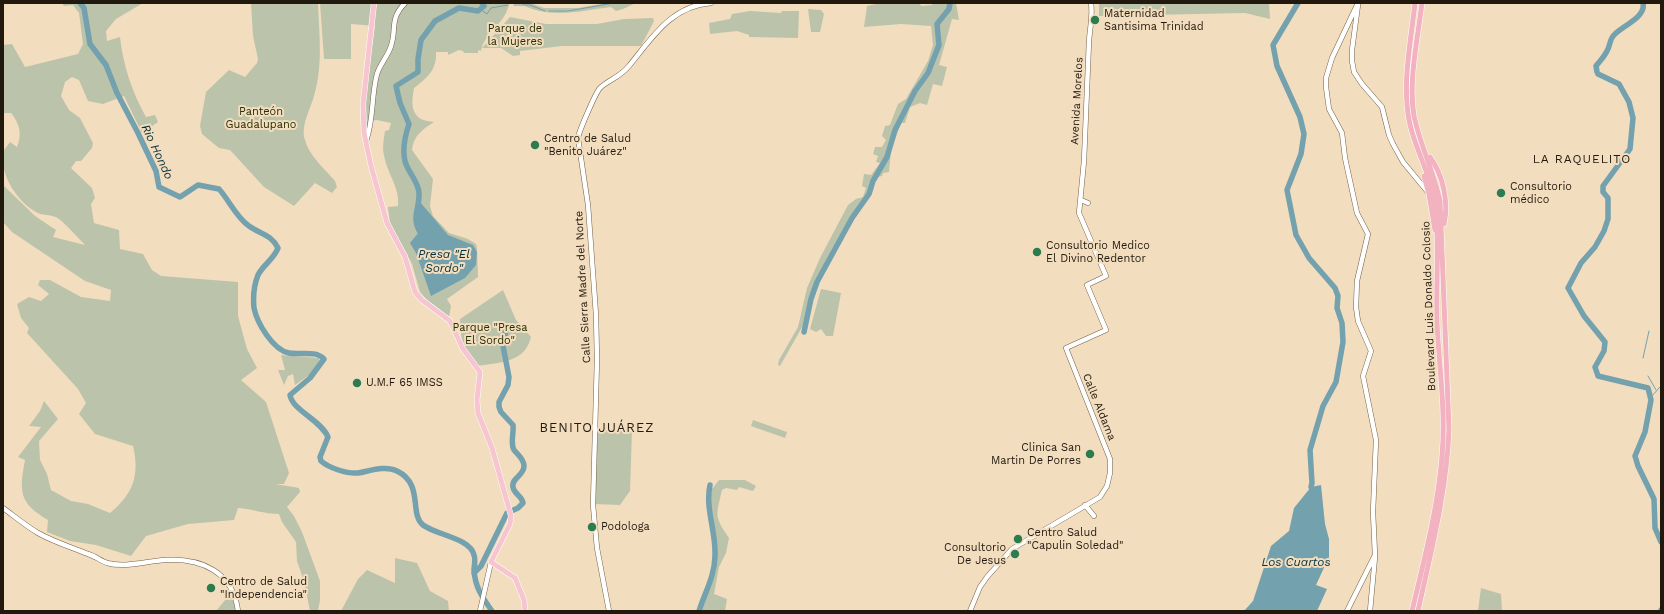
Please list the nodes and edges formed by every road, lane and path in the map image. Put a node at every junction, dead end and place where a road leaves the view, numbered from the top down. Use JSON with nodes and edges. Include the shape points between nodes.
{"nodes":[{"id":1,"x":374,"y":3,"type":"edge"},
{"id":2,"x":405,"y":3,"type":"edge"},
{"id":3,"x":711,"y":3,"type":"edge"},
{"id":4,"x":1091,"y":3,"type":"edge"},
{"id":5,"x":1358,"y":3,"type":"edge"},
{"id":6,"x":1415,"y":3,"type":"edge"},
{"id":7,"x":1422,"y":3,"type":"edge"},
{"id":8,"x":365,"y":143,"type":"junction"},
{"id":9,"x":1424,"y":169,"type":"junction"},
{"id":10,"x":1424,"y":175,"type":"junction"},
{"id":11,"x":1421,"y":182,"type":"junction"},
{"id":12,"x":1430,"y":196,"type":"junction"},
{"id":13,"x":1082,"y":200,"type":"junction"},
{"id":14,"x":1088,"y":204,"type":"dead end"},
{"id":15,"x":1436,"y":232,"type":"junction"},
{"id":16,"x":1436,"y":288,"type":"junction"},
{"id":17,"x":1443,"y":288,"type":"junction"},
{"id":18,"x":1438,"y":342,"type":"junction"},
{"id":19,"x":1445,"y":342,"type":"junction"},
{"id":20,"x":1066,"y":348,"type":"joint"},
{"id":21,"x":1085,"y":505,"type":"junction"},
{"id":22,"x":3,"y":508,"type":"edge"},
{"id":23,"x":1094,"y":516,"type":"dead end"},
{"id":24,"x":1375,"y":555,"type":"junction"},
{"id":25,"x":491,"y":562,"type":"junction"},
{"id":26,"x":481,"y":609,"type":"edge"},
{"id":27,"x":238,"y":611,"type":"edge"},
{"id":28,"x":525,"y":611,"type":"edge"},
{"id":29,"x":609,"y":611,"type":"edge"},
{"id":30,"x":970,"y":611,"type":"edge"},
{"id":31,"x":1347,"y":611,"type":"edge"},
{"id":32,"x":1370,"y":611,"type":"edge"},
{"id":33,"x":1412,"y":611,"type":"edge"},
{"id":34,"x":1418,"y":611,"type":"edge"}],
"edges":[{"from":1,"to":8,"type":"main road","via":[[363,104]]},
{"from":2,"to":8,"type":"main road","via":[[395,18],[392,45],[377,74],[370,126]]},
{"from":3,"to":29,"type":"main road","name":"Calle Sierra Madre del Norte","via":[[686,8],[663,24],[622,74],[601,86],[596,92],[579,130],[589,212],[596,315],[593,505],[597,548]]},
{"from":4,"to":13,"type":"main road","name":"Avenida Morelos","via":[[1093,17],[1088,41]]},
{"from":5,"to":11,"type":"main road","via":[[1352,50],[1354,72],[1382,107],[1388,135],[1403,162]]},
{"from":5,"to":24,"type":"main road","via":[[1332,58],[1326,87],[1329,109],[1342,133],[1357,213],[1368,234],[1358,281],[1356,307],[1358,320],[1371,351],[1363,376],[1376,440],[1373,512]]},
{"from":6,"to":9,"type":"highway","name":"Boulevard Luis Donaldo Colosio","via":[[1406,95],[1414,140]]},
{"from":7,"to":17,"type":"highway","name":"Boulevard Luis Donaldo Colosio","via":[[1412,92],[1414,116],[1426,153],[1433,162],[1442,185],[1446,207],[1442,231]]},
{"from":8,"to":25,"type":"main road","via":[[387,223],[405,257],[416,292],[422,300],[450,321],[463,349],[480,372],[478,413],[492,448],[511,516],[510,524]]},
{"from":9,"to":10,"type":"highway"},
{"from":9,"to":15,"type":"highway","name":"Boulevard Luis Donaldo Colosio","via":[[1433,193]]},
{"from":10,"to":11,"type":"main road"},
{"from":10,"to":12,"type":"highway"},
{"from":11,"to":12,"type":"main road"},
{"from":12,"to":15,"type":"highway"},
{"from":13,"to":14,"type":"main road"},
{"from":13,"to":20,"type":"main road","name":"Avenida Morelos","via":[[1079,213],[1106,276],[1087,285],[1106,330]]},
{"from":15,"to":16,"type":"highway","name":"Boulevard Luis Donaldo Colosio"},
{"from":16,"to":17,"type":"highway","via":[[1439,307],[1442,306]]},
{"from":16,"to":18,"type":"highway","name":"Boulevard Luis Donaldo Colosio"},
{"from":17,"to":19,"type":"highway","name":"Boulevard Luis Donaldo Colosio"},
{"from":18,"to":19,"type":"highway","via":[[1439,319],[1442,318]]},
{"from":18,"to":33,"type":"highway","name":"Boulevard Luis Donaldo Colosio","via":[[1443,420],[1442,456],[1434,509]]},
{"from":19,"to":34,"type":"highway","name":"Boulevard Luis Donaldo Colosio","via":[[1448,452]]},
{"from":20,"to":21,"type":"main road","name":"Calle Aldama","via":[[1110,459],[1107,486],[1100,497]]},
{"from":21,"to":23,"type":"main road"},
{"from":21,"to":30,"type":"main road","via":[[1012,549],[984,582]]},
{"from":22,"to":27,"type":"main road","via":[[61,545],[107,563],[118,565],[179,561],[204,566],[222,575],[233,590]]},
{"from":24,"to":31,"type":"main road"},
{"from":24,"to":32,"type":"main road"},
{"from":25,"to":26,"type":"main road"},
{"from":25,"to":28,"type":"main road","via":[[515,578],[524,600]]}]}
